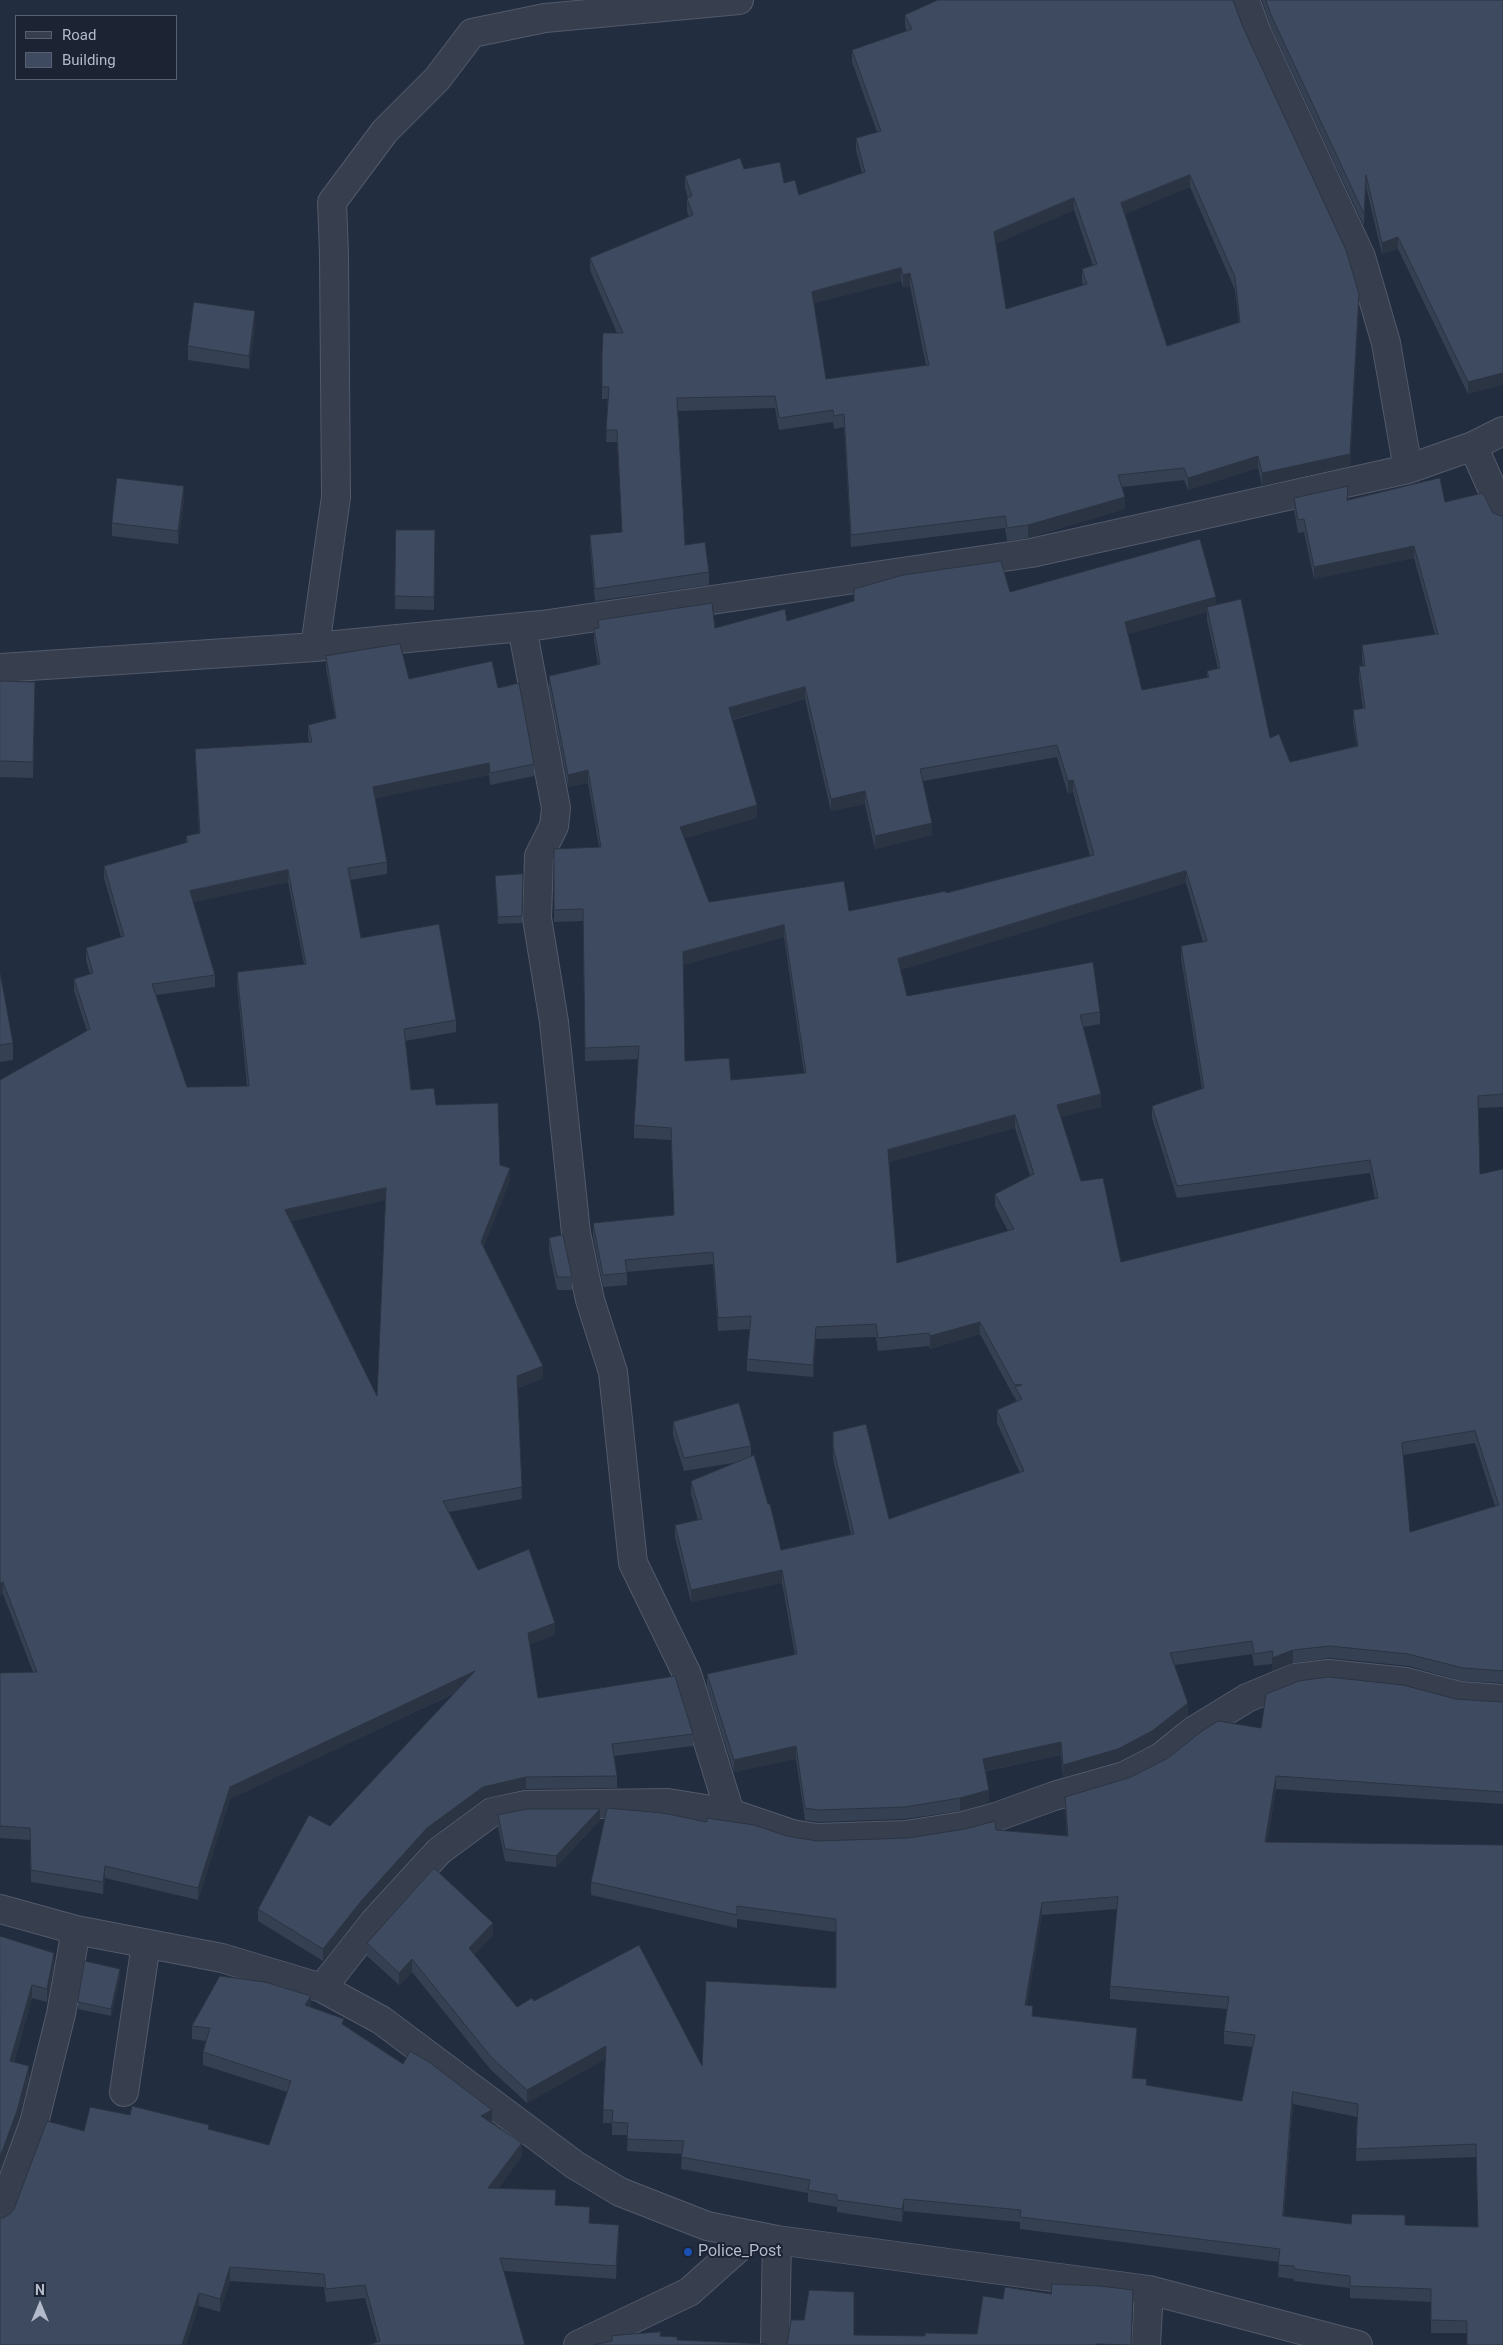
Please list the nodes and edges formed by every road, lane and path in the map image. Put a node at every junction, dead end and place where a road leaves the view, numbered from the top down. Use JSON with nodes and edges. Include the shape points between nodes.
{"nodes":[{"id":1,"x":739,"y":0,"type":"edge"},
{"id":2,"x":1246,"y":0,"type":"edge"},
{"id":3,"x":1503,"y":431,"type":"edge"},
{"id":4,"x":1473,"y":446,"type":"junction"},
{"id":5,"x":1408,"y":470,"type":"junction"},
{"id":6,"x":1503,"y":513,"type":"edge"},
{"id":7,"x":522,"y":627,"type":"junction"},
{"id":8,"x":315,"y":647,"type":"junction"},
{"id":9,"x":0,"y":668,"type":"edge"},
{"id":10,"x":1503,"y":1699,"type":"edge"},
{"id":11,"x":730,"y":1813,"type":"junction"},
{"id":12,"x":0,"y":1909,"type":"edge"},
{"id":13,"x":76,"y":1930,"type":"junction"},
{"id":14,"x":146,"y":1944,"type":"junction"},
{"id":15,"x":322,"y":1988,"type":"junction"},
{"id":16,"x":124,"y":2092,"type":"dead end"},
{"id":17,"x":0,"y":2216,"type":"edge"},
{"id":18,"x":765,"y":2237,"type":"junction"},
{"id":19,"x":1149,"y":2290,"type":"junction"},
{"id":20,"x":578,"y":2345,"type":"edge"},
{"id":21,"x":774,"y":2345,"type":"edge"},
{"id":22,"x":1146,"y":2345,"type":"edge"},
{"id":23,"x":1358,"y":2345,"type":"edge"}],
"edges":[{"from":1,"to":8,"type":"street","via":[[545,18],[472,33],[436,79],[385,131],[332,202],[336,497]]},
{"from":2,"to":5,"type":"street","via":[[1257,33],[1361,257],[1386,343]]},
{"from":3,"to":4,"type":"street"},
{"from":4,"to":5,"type":"street"},
{"from":4,"to":6,"type":"street"},
{"from":5,"to":7,"type":"street","via":[[1031,553]]},
{"from":7,"to":8,"type":"street"},
{"from":7,"to":11,"type":"street","via":[[556,808],[554,826],[539,856],[537,918],[554,1022],[576,1233],[590,1300],[613,1372],[633,1563],[687,1674]]},
{"from":8,"to":9,"type":"street"},
{"from":10,"to":11,"type":"street","via":[[1460,1696],[1406,1682],[1329,1674],[1295,1678],[1247,1698],[1193,1731],[1161,1757],[1124,1776],[963,1826],[906,1835],[817,1838],[792,1834]]},
{"from":11,"to":15,"type":"street","via":[[668,1803],[526,1805],[492,1812],[439,1851],[374,1922]]},
{"from":12,"to":13,"type":"street"},
{"from":13,"to":14,"type":"street"},
{"from":13,"to":17,"type":"street","via":[[61,2014],[34,2123]]},
{"from":14,"to":15,"type":"street","via":[[222,1958]]},
{"from":14,"to":16,"type":"street"},
{"from":15,"to":18,"type":"street","via":[[381,2020],[575,2165],[620,2192],[707,2226]]},
{"from":18,"to":19,"type":"street"},
{"from":18,"to":20,"type":"street","via":[[689,2292]]},
{"from":18,"to":21,"type":"street"},
{"from":19,"to":22,"type":"street"},
{"from":19,"to":23,"type":"street"}]}
